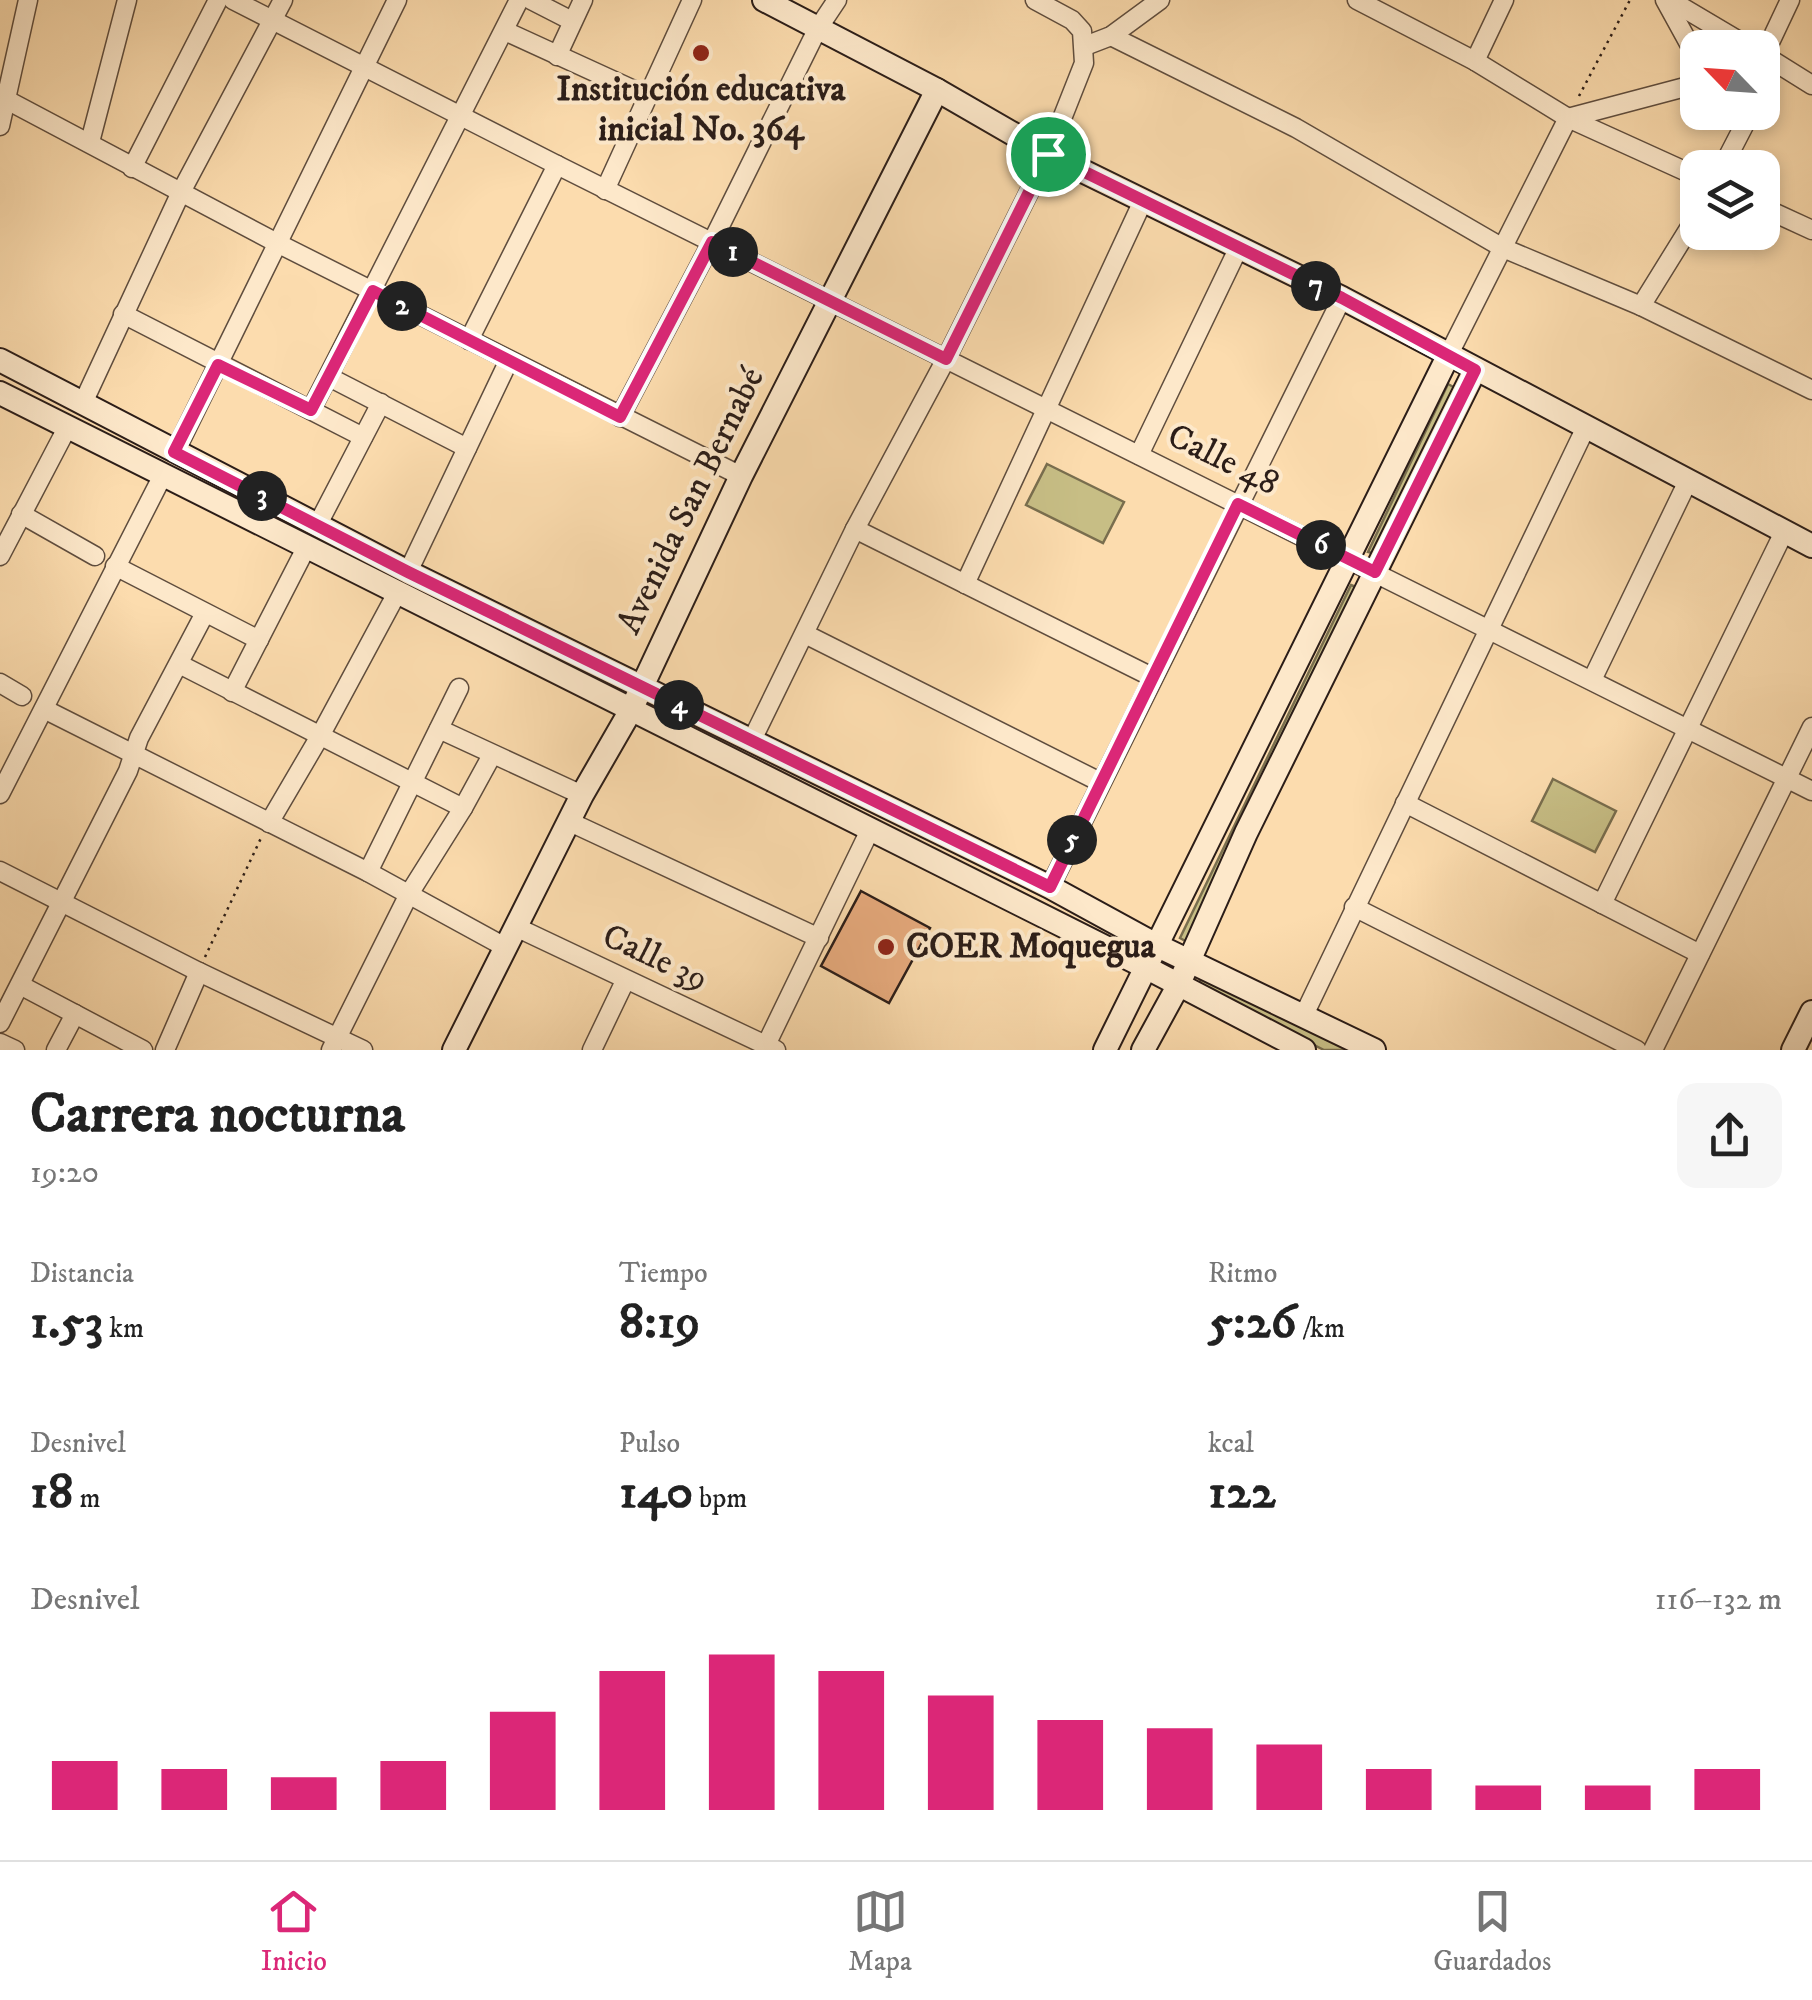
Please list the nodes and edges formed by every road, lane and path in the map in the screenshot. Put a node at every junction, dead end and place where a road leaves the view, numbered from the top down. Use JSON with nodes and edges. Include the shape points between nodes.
{"nodes":[{"id":1,"x":28,"y":0,"type":"edge"},
{"id":2,"x":128,"y":0,"type":"edge"},
{"id":3,"x":218,"y":0,"type":"edge"},
{"id":4,"x":232,"y":0,"type":"edge"},
{"id":5,"x":283,"y":0,"type":"edge"},
{"id":6,"x":397,"y":0,"type":"edge"},
{"id":7,"x":519,"y":0,"type":"edge"},
{"id":8,"x":532,"y":0,"type":"edge"},
{"id":9,"x":583,"y":0,"type":"edge"},
{"id":10,"x":692,"y":0,"type":"edge"},
{"id":11,"x":764,"y":0,"type":"edge"},
{"id":12,"x":837,"y":0,"type":"edge"},
{"id":13,"x":1036,"y":0,"type":"edge"},
{"id":14,"x":1160,"y":0,"type":"edge"},
{"id":15,"x":1357,"y":0,"type":"edge"},
{"id":16,"x":1504,"y":0,"type":"edge"},
{"id":17,"x":1630,"y":0,"type":"edge"},
{"id":18,"x":1668,"y":0,"type":"edge"},
{"id":19,"x":1790,"y":0,"type":"edge"},
{"id":20,"x":273,"y":21,"type":"junction"},
{"id":21,"x":572,"y":21,"type":"junction"},
{"id":22,"x":817,"y":30,"type":"junction"},
{"id":23,"x":1683,"y":30,"type":"edge"},
{"id":24,"x":1720,"y":30,"type":"edge"},
{"id":25,"x":1775,"y":30,"type":"edge"},
{"id":26,"x":504,"y":31,"type":"junction"},
{"id":27,"x":1111,"y":36,"type":"junction"},
{"id":28,"x":1085,"y":46,"type":"junction"},
{"id":29,"x":557,"y":56,"type":"junction"},
{"id":30,"x":1476,"y":61,"type":"junction"},
{"id":31,"x":1780,"y":65,"type":"edge"},
{"id":32,"x":364,"y":68,"type":"junction"},
{"id":33,"x":1812,"y":85,"type":"edge"},
{"id":34,"x":1680,"y":88,"type":"edge"},
{"id":35,"x":936,"y":90,"type":"junction"},
{"id":36,"x":647,"y":96,"type":"junction"},
{"id":37,"x":5,"y":100,"type":"junction"},
{"id":38,"x":462,"y":116,"type":"junction"},
{"id":39,"x":1568,"y":118,"type":"junction"},
{"id":40,"x":0,"y":126,"type":"edge"},
{"id":41,"x":90,"y":142,"type":"junction"},
{"id":42,"x":1048,"y":154,"type":"junction"},
{"id":43,"x":557,"y":165,"type":"junction"},
{"id":44,"x":132,"y":168,"type":"junction"},
{"id":45,"x":1680,"y":169,"type":"edge"},
{"id":46,"x":606,"y":190,"type":"junction"},
{"id":47,"x":181,"y":192,"type":"junction"},
{"id":48,"x":1142,"y":203,"type":"junction"},
{"id":49,"x":1780,"y":215,"type":"edge"},
{"id":50,"x":1812,"y":230,"type":"edge"},
{"id":51,"x":712,"y":242,"type":"junction"},
{"id":52,"x":277,"y":243,"type":"junction"},
{"id":53,"x":1680,"y":243,"type":"edge"},
{"id":54,"x":1503,"y":248,"type":"junction"},
{"id":55,"x":1238,"y":249,"type":"junction"},
{"id":56,"x":373,"y":291,"type":"junction"},
{"id":57,"x":1342,"y":298,"type":"junction"},
{"id":58,"x":829,"y":300,"type":"junction"},
{"id":59,"x":1640,"y":306,"type":"junction"},
{"id":60,"x":123,"y":314,"type":"junction"},
{"id":61,"x":470,"y":340,"type":"junction"},
{"id":62,"x":1448,"y":356,"type":"junction"},
{"id":63,"x":946,"y":359,"type":"junction"},
{"id":64,"x":0,"y":360,"type":"edge"},
{"id":65,"x":509,"y":360,"type":"junction"},
{"id":66,"x":218,"y":365,"type":"junction"},
{"id":67,"x":1475,"y":370,"type":"junction"},
{"id":68,"x":329,"y":377,"type":"junction"},
{"id":69,"x":1812,"y":390,"type":"edge"},
{"id":70,"x":0,"y":393,"type":"edge"},
{"id":71,"x":82,"y":403,"type":"junction"},
{"id":72,"x":380,"y":403,"type":"junction"},
{"id":73,"x":1044,"y":408,"type":"junction"},
{"id":74,"x":311,"y":410,"type":"junction"},
{"id":75,"x":620,"y":417,"type":"junction"},
{"id":76,"x":67,"y":428,"type":"junction"},
{"id":77,"x":1586,"y":428,"type":"junction"},
{"id":78,"x":363,"y":437,"type":"junction"},
{"id":79,"x":467,"y":448,"type":"junction"},
{"id":80,"x":174,"y":452,"type":"junction"},
{"id":81,"x":1140,"y":455,"type":"junction"},
{"id":82,"x":162,"y":476,"type":"junction"},
{"id":83,"x":741,"y":476,"type":"junction"},
{"id":84,"x":1687,"y":483,"type":"junction"},
{"id":85,"x":1238,"y":504,"type":"junction"},
{"id":86,"x":21,"y":514,"type":"junction"},
{"id":87,"x":318,"y":524,"type":"junction"},
{"id":88,"x":855,"y":529,"type":"junction"},
{"id":89,"x":1784,"y":532,"type":"junction"},
{"id":90,"x":1812,"y":546,"type":"edge"},
{"id":91,"x":306,"y":548,"type":"junction"},
{"id":92,"x":0,"y":556,"type":"edge"},
{"id":93,"x":95,"y":556,"type":"dead end"},
{"id":94,"x":1348,"y":559,"type":"junction"},
{"id":95,"x":115,"y":566,"type":"junction"},
{"id":96,"x":408,"y":572,"type":"junction"},
{"id":97,"x":1375,"y":572,"type":"junction"},
{"id":98,"x":965,"y":584,"type":"junction"},
{"id":99,"x":396,"y":593,"type":"junction"},
{"id":100,"x":205,"y":613,"type":"junction"},
{"id":101,"x":1490,"y":629,"type":"junction"},
{"id":102,"x":805,"y":634,"type":"junction"},
{"id":103,"x":259,"y":640,"type":"junction"},
{"id":104,"x":179,"y":664,"type":"junction"},
{"id":105,"x":1152,"y":678,"type":"junction"},
{"id":106,"x":1592,"y":680,"type":"junction"},
{"id":107,"x":0,"y":683,"type":"edge"},
{"id":108,"x":640,"y":687,"type":"junction"},
{"id":109,"x":459,"y":688,"type":"dead end"},
{"id":110,"x":232,"y":692,"type":"junction"},
{"id":111,"x":22,"y":696,"type":"dead end"},
{"id":112,"x":1281,"y":696,"type":"junction"},
{"id":113,"x":1308,"y":709,"type":"junction"},
{"id":114,"x":44,"y":710,"type":"junction"},
{"id":115,"x":630,"y":710,"type":"junction"},
{"id":116,"x":1686,"y":727,"type":"junction"},
{"id":117,"x":1812,"y":728,"type":"edge"},
{"id":118,"x":438,"y":729,"type":"junction"},
{"id":119,"x":320,"y":736,"type":"junction"},
{"id":120,"x":752,"y":740,"type":"junction"},
{"id":121,"x":134,"y":754,"type":"junction"},
{"id":122,"x":492,"y":755,"type":"junction"},
{"id":123,"x":1786,"y":780,"type":"junction"},
{"id":124,"x":1100,"y":782,"type":"junction"},
{"id":125,"x":414,"y":783,"type":"junction"},
{"id":126,"x":1812,"y":791,"type":"edge"},
{"id":127,"x":0,"y":794,"type":"edge"},
{"id":128,"x":582,"y":795,"type":"junction"},
{"id":129,"x":1406,"y":803,"type":"junction"},
{"id":130,"x":463,"y":808,"type":"junction"},
{"id":131,"x":1220,"y":820,"type":"junction"},
{"id":132,"x":570,"y":822,"type":"junction"},
{"id":133,"x":268,"y":823,"type":"junction"},
{"id":134,"x":870,"y":830,"type":"junction"},
{"id":135,"x":1246,"y":833,"type":"junction"},
{"id":136,"x":0,"y":871,"type":"edge"},
{"id":137,"x":368,"y":872,"type":"junction"},
{"id":138,"x":1050,"y":887,"type":"junction"},
{"id":139,"x":408,"y":894,"type":"junction"},
{"id":140,"x":62,"y":902,"type":"junction"},
{"id":141,"x":1602,"y":904,"type":"junction"},
{"id":142,"x":1354,"y":907,"type":"junction"},
{"id":143,"x":512,"y":938,"type":"junction"},
{"id":144,"x":819,"y":938,"type":"junction"},
{"id":145,"x":1158,"y":946,"type":"junction"},
{"id":146,"x":1700,"y":954,"type":"junction"},
{"id":147,"x":1190,"y":960,"type":"junction"},
{"id":148,"x":1147,"y":968,"type":"junction"},
{"id":149,"x":199,"y":972,"type":"junction"},
{"id":150,"x":625,"y":981,"type":"junction"},
{"id":151,"x":20,"y":984,"type":"junction"},
{"id":152,"x":1178,"y":986,"type":"junction"},
{"id":153,"x":1812,"y":1012,"type":"edge"},
{"id":154,"x":74,"y":1014,"type":"junction"},
{"id":155,"x":1304,"y":1015,"type":"junction"},
{"id":156,"x":0,"y":1023,"type":"edge"},
{"id":157,"x":0,"y":1043,"type":"edge"},
{"id":158,"x":334,"y":1043,"type":"edge"},
{"id":159,"x":771,"y":1047,"type":"edge"},
{"id":160,"x":15,"y":1050,"type":"edge"},
{"id":161,"x":56,"y":1050,"type":"edge"},
{"id":162,"x":143,"y":1050,"type":"edge"},
{"id":163,"x":165,"y":1050,"type":"edge"},
{"id":164,"x":363,"y":1050,"type":"edge"},
{"id":165,"x":454,"y":1050,"type":"edge"},
{"id":166,"x":592,"y":1050,"type":"edge"},
{"id":167,"x":1106,"y":1050,"type":"edge"},
{"id":168,"x":1144,"y":1050,"type":"edge"},
{"id":169,"x":1304,"y":1050,"type":"edge"},
{"id":170,"x":1374,"y":1050,"type":"edge"},
{"id":171,"x":1636,"y":1050,"type":"edge"},
{"id":172,"x":1653,"y":1050,"type":"edge"},
{"id":173,"x":1793,"y":1050,"type":"edge"}],
"edges":[{"from":1,"to":37,"type":"street"},
{"from":2,"to":41,"type":"street"},
{"from":3,"to":44,"type":"street"},
{"from":4,"to":20,"type":"street","name":"Calle 48"},
{"from":5,"to":20,"type":"street"},
{"from":6,"to":32,"type":"street"},
{"from":7,"to":26,"type":"street"},
{"from":8,"to":21,"type":"street"},
{"from":9,"to":21,"type":"street"},
{"from":10,"to":36,"type":"street"},
{"from":11,"to":22,"type":"street"},
{"from":12,"to":22,"type":"street"},
{"from":13,"to":28,"type":"street","via":[[1072,20]]},
{"from":14,"to":27,"type":"street"},
{"from":15,"to":30,"type":"street"},
{"from":16,"to":30,"type":"street"},
{"from":17,"to":39,"type":"path"},
{"from":18,"to":23,"type":"street"},
{"from":18,"to":24,"type":"street"},
{"from":19,"to":25,"type":"street"},
{"from":20,"to":32,"type":"street","name":"Calle 48"},
{"from":20,"to":47,"type":"street"},
{"from":21,"to":29,"type":"street"},
{"from":22,"to":35,"type":"street"},
{"from":22,"to":51,"type":"street"},
{"from":26,"to":29,"type":"street"},
{"from":26,"to":38,"type":"street"},
{"from":27,"to":28,"type":"street"},
{"from":27,"to":54,"type":"street","via":[[1296,128]]},
{"from":28,"to":42,"type":"street"},
{"from":29,"to":36,"type":"street"},
{"from":30,"to":39,"type":"street"},
{"from":31,"to":33,"type":"street"},
{"from":32,"to":38,"type":"street","name":"Calle 48"},
{"from":32,"to":52,"type":"street"},
{"from":34,"to":39,"type":"street"},
{"from":35,"to":42,"type":"street"},
{"from":35,"to":58,"type":"street","name":"Avenida San Bernabé"},
{"from":36,"to":46,"type":"street"},
{"from":37,"to":40,"type":"street"},
{"from":37,"to":41,"type":"street"},
{"from":38,"to":43,"type":"street","name":"Calle 48"},
{"from":38,"to":56,"type":"street"},
{"from":39,"to":45,"type":"street"},
{"from":39,"to":54,"type":"street"},
{"from":41,"to":44,"type":"street"},
{"from":42,"to":48,"type":"street"},
{"from":42,"to":63,"type":"street"},
{"from":43,"to":46,"type":"street","name":"Calle 48"},
{"from":43,"to":61,"type":"street"},
{"from":44,"to":47,"type":"street"},
{"from":46,"to":51,"type":"street","name":"Calle 48"},
{"from":47,"to":52,"type":"street"},
{"from":47,"to":60,"type":"street"},
{"from":48,"to":55,"type":"street"},
{"from":48,"to":73,"type":"street"},
{"from":49,"to":50,"type":"street"},
{"from":51,"to":58,"type":"street","name":"Calle 48"},
{"from":51,"to":75,"type":"street"},
{"from":52,"to":56,"type":"street"},
{"from":52,"to":66,"type":"street"},
{"from":53,"to":59,"type":"street"},
{"from":54,"to":59,"type":"street"},
{"from":54,"to":62,"type":"street"},
{"from":55,"to":57,"type":"street"},
{"from":55,"to":81,"type":"street"},
{"from":56,"to":61,"type":"street"},
{"from":56,"to":68,"type":"street"},
{"from":57,"to":62,"type":"street"},
{"from":57,"to":85,"type":"street"},
{"from":58,"to":63,"type":"street","name":"Calle 48"},
{"from":58,"to":83,"type":"street","name":"Avenida San Bernabé"},
{"from":59,"to":69,"type":"street"},
{"from":60,"to":66,"type":"street"},
{"from":60,"to":71,"type":"street"},
{"from":61,"to":65,"type":"street"},
{"from":62,"to":67,"type":"street"},
{"from":62,"to":94,"type":"street"},
{"from":63,"to":73,"type":"street","name":"Calle 48"},
{"from":63,"to":88,"type":"street"},
{"from":64,"to":71,"type":"street"},
{"from":65,"to":75,"type":"street"},
{"from":65,"to":79,"type":"street"},
{"from":66,"to":74,"type":"street"},
{"from":66,"to":80,"type":"street"},
{"from":67,"to":77,"type":"street"},
{"from":67,"to":97,"type":"street"},
{"from":68,"to":72,"type":"street"},
{"from":68,"to":74,"type":"street"},
{"from":70,"to":76,"type":"street"},
{"from":71,"to":80,"type":"street"},
{"from":72,"to":78,"type":"street"},
{"from":72,"to":79,"type":"street"},
{"from":73,"to":81,"type":"street","name":"Calle 48"},
{"from":73,"to":98,"type":"street"},
{"from":74,"to":78,"type":"street"},
{"from":75,"to":83,"type":"street"},
{"from":76,"to":82,"type":"street"},
{"from":76,"to":86,"type":"street"},
{"from":77,"to":84,"type":"street"},
{"from":77,"to":101,"type":"street"},
{"from":78,"to":87,"type":"street"},
{"from":79,"to":96,"type":"street"},
{"from":80,"to":87,"type":"street"},
{"from":81,"to":85,"type":"street","name":"Calle 48"},
{"from":82,"to":91,"type":"street"},
{"from":82,"to":95,"type":"street"},
{"from":83,"to":108,"type":"street","name":"Avenida San Bernabé"},
{"from":84,"to":89,"type":"street"},
{"from":84,"to":106,"type":"street"},
{"from":85,"to":94,"type":"street","name":"Calle 48"},
{"from":85,"to":105,"type":"street"},
{"from":86,"to":92,"type":"street"},
{"from":86,"to":93,"type":"street"},
{"from":87,"to":96,"type":"street"},
{"from":88,"to":98,"type":"street"},
{"from":88,"to":102,"type":"street"},
{"from":89,"to":90,"type":"street"},
{"from":89,"to":116,"type":"street"},
{"from":91,"to":99,"type":"street"},
{"from":91,"to":103,"type":"street"},
{"from":94,"to":97,"type":"street","name":"Calle 48"},
{"from":94,"to":112,"type":"street"},
{"from":95,"to":100,"type":"street"},
{"from":95,"to":114,"type":"street"},
{"from":96,"to":108,"type":"street"},
{"from":97,"to":101,"type":"street","name":"Calle 48"},
{"from":97,"to":113,"type":"street"},
{"from":98,"to":105,"type":"street"},
{"from":99,"to":115,"type":"street"},
{"from":99,"to":119,"type":"street"},
{"from":100,"to":103,"type":"street"},
{"from":100,"to":104,"type":"street"},
{"from":101,"to":106,"type":"street","name":"Calle 48"},
{"from":101,"to":129,"type":"street"},
{"from":102,"to":120,"type":"street"},
{"from":102,"to":124,"type":"street"},
{"from":103,"to":110,"type":"street"},
{"from":104,"to":110,"type":"street"},
{"from":104,"to":121,"type":"street"},
{"from":105,"to":124,"type":"street"},
{"from":106,"to":116,"type":"street","name":"Calle 48"},
{"from":107,"to":111,"type":"street"},
{"from":108,"to":115,"type":"street","name":"Avenida San Bernabé"},
{"from":108,"to":120,"type":"street"},
{"from":109,"to":118,"type":"street"},
{"from":110,"to":119,"type":"street"},
{"from":112,"to":113,"type":"street"},
{"from":112,"to":131,"type":"street"},
{"from":113,"to":135,"type":"street"},
{"from":114,"to":121,"type":"street","name":"Calle 39"},
{"from":114,"to":127,"type":"street"},
{"from":115,"to":128,"type":"street","name":"Avenida San Bernabé"},
{"from":115,"to":134,"type":"street"},
{"from":116,"to":123,"type":"street","name":"Calle 48"},
{"from":116,"to":141,"type":"street"},
{"from":117,"to":123,"type":"street"},
{"from":118,"to":122,"type":"street"},
{"from":118,"to":125,"type":"street"},
{"from":119,"to":125,"type":"street"},
{"from":119,"to":133,"type":"street"},
{"from":120,"to":138,"type":"street"},
{"from":121,"to":133,"type":"street","name":"Calle 39"},
{"from":121,"to":140,"type":"street"},
{"from":122,"to":128,"type":"street"},
{"from":122,"to":130,"type":"street"},
{"from":123,"to":126,"type":"street","name":"Calle 48"},
{"from":123,"to":146,"type":"street"},
{"from":124,"to":138,"type":"street"},
{"from":125,"to":130,"type":"street"},
{"from":125,"to":137,"type":"street"},
{"from":128,"to":132,"type":"street","name":"Avenida San Bernabé"},
{"from":129,"to":141,"type":"street"},
{"from":129,"to":142,"type":"street"},
{"from":130,"to":139,"type":"street"},
{"from":131,"to":135,"type":"street"},
{"from":131,"to":145,"type":"street"},
{"from":132,"to":143,"type":"street","name":"Avenida San Bernabé"},
{"from":132,"to":144,"type":"street"},
{"from":133,"to":137,"type":"street","name":"Calle 39"},
{"from":133,"to":149,"type":"path"},
{"from":134,"to":144,"type":"street"},
{"from":134,"to":148,"type":"street"},
{"from":135,"to":147,"type":"street"},
{"from":136,"to":140,"type":"street"},
{"from":137,"to":139,"type":"street","name":"Calle 39"},
{"from":138,"to":145,"type":"street"},
{"from":139,"to":143,"type":"street","name":"Calle 39"},
{"from":139,"to":158,"type":"street"},
{"from":140,"to":149,"type":"street"},
{"from":140,"to":151,"type":"street"},
{"from":141,"to":146,"type":"street"},
{"from":142,"to":155,"type":"street"},
{"from":142,"to":171,"type":"street"},
{"from":143,"to":150,"type":"street","name":"Calle 39"},
{"from":143,"to":165,"type":"street","name":"Avenida San Bernabé"},
{"from":144,"to":159,"type":"street"},
{"from":145,"to":147,"type":"street"},
{"from":145,"to":148,"type":"street"},
{"from":146,"to":172,"type":"street"},
{"from":147,"to":152,"type":"street"},
{"from":147,"to":155,"type":"street"},
{"from":148,"to":152,"type":"street"},
{"from":148,"to":167,"type":"street"},
{"from":149,"to":158,"type":"street"},
{"from":149,"to":163,"type":"street"},
{"from":150,"to":159,"type":"street","name":"Calle 39"},
{"from":150,"to":166,"type":"street"},
{"from":151,"to":154,"type":"street"},
{"from":151,"to":156,"type":"street"},
{"from":152,"to":168,"type":"street"},
{"from":152,"to":169,"type":"street"},
{"from":153,"to":173,"type":"street"},
{"from":154,"to":161,"type":"street"},
{"from":154,"to":162,"type":"street"},
{"from":155,"to":170,"type":"street"},
{"from":157,"to":160,"type":"street"},
{"from":158,"to":164,"type":"street"}]}
